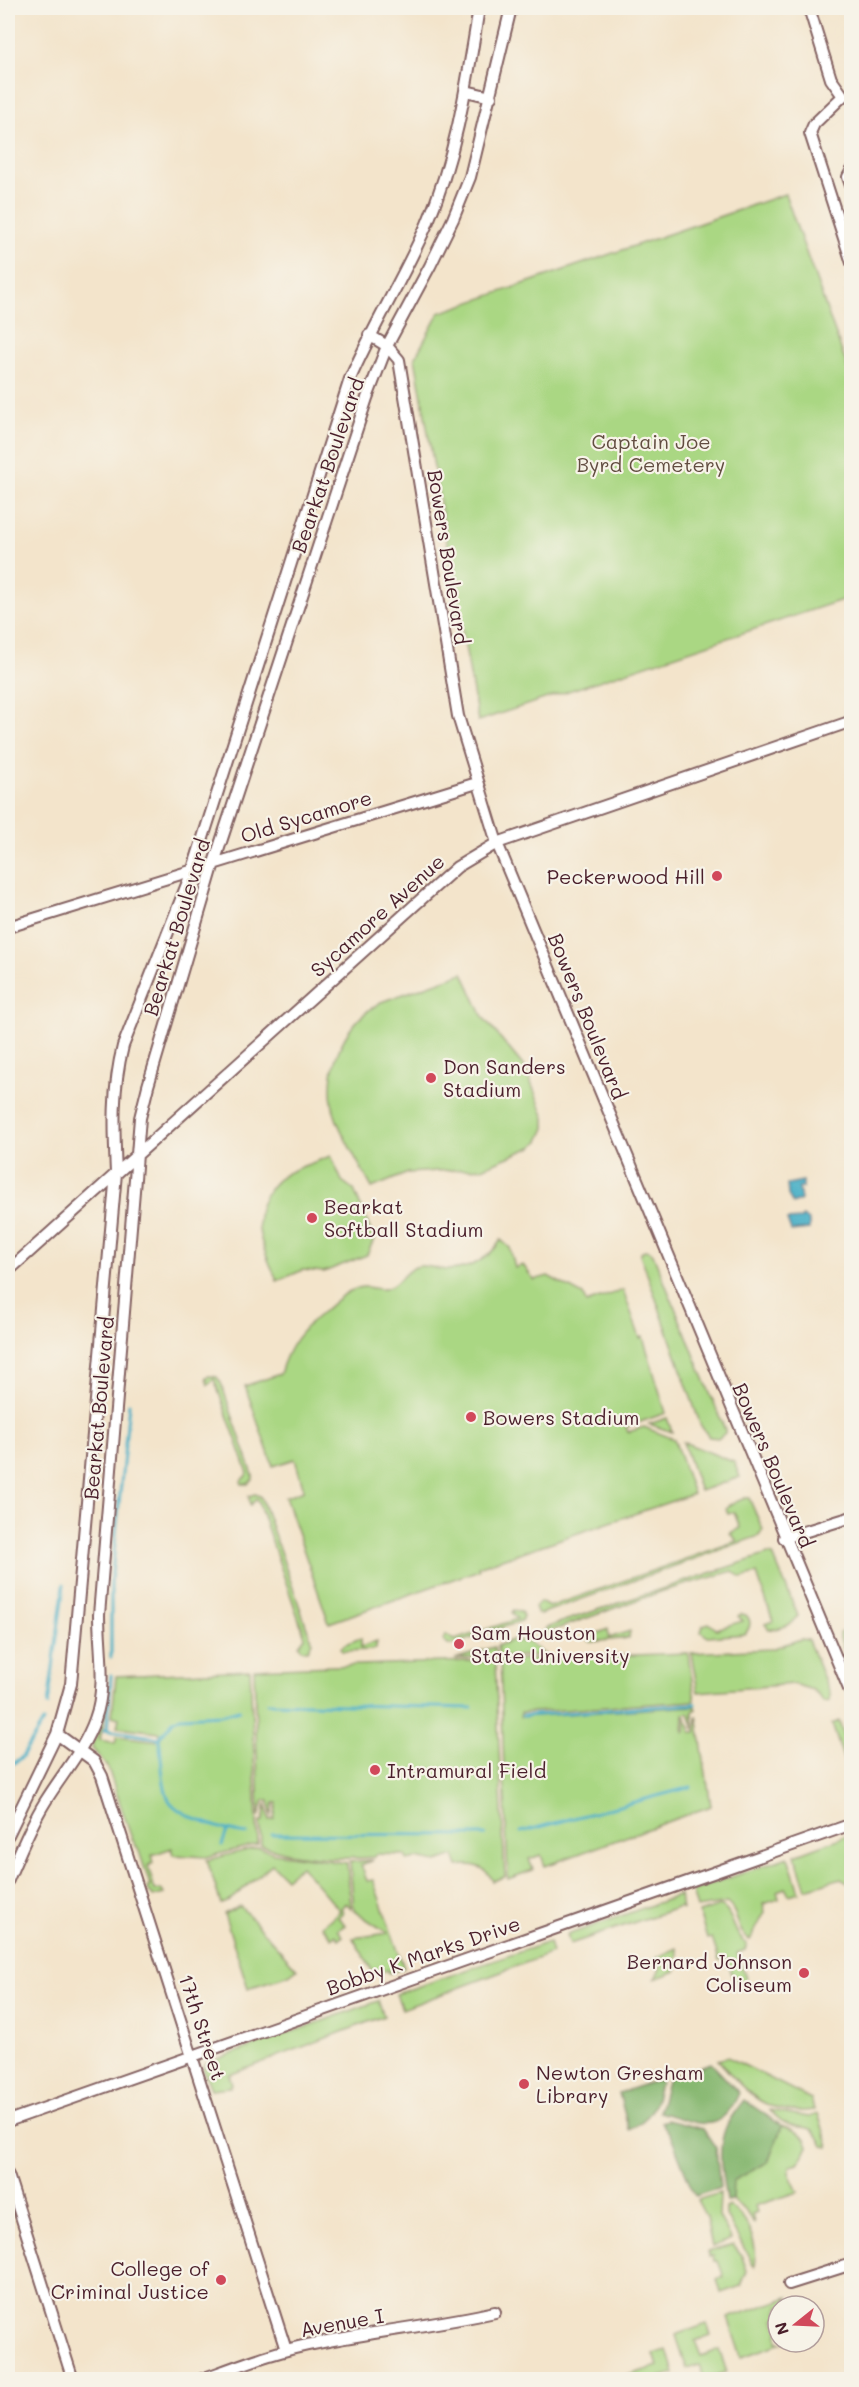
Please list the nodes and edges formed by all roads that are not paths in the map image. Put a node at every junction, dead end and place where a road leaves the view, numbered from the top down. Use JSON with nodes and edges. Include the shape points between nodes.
{"nodes":[{"id":1,"x":479,"y":8,"type":"edge"},
{"id":2,"x":511,"y":8,"type":"edge"},
{"id":3,"x":809,"y":8,"type":"edge"},
{"id":4,"x":466,"y":91,"type":"junction"},
{"id":5,"x":847,"y":95,"type":"edge"},
{"id":6,"x":490,"y":96,"type":"junction"},
{"id":7,"x":852,"y":170,"type":"edge"},
{"id":8,"x":852,"y":188,"type":"edge"},
{"id":9,"x":852,"y":263,"type":"edge"},
{"id":10,"x":369,"y":335,"type":"junction"},
{"id":11,"x":387,"y":346,"type":"junction"},
{"id":12,"x":852,"y":721,"type":"edge"},
{"id":13,"x":477,"y":783,"type":"junction"},
{"id":14,"x":497,"y":843,"type":"junction"},
{"id":15,"x":214,"y":863,"type":"junction"},
{"id":16,"x":193,"y":869,"type":"junction"},
{"id":17,"x":8,"y":927,"type":"edge"},
{"id":18,"x":137,"y":1155,"type":"junction"},
{"id":19,"x":116,"y":1173,"type":"junction"},
{"id":20,"x":8,"y":1271,"type":"edge"},
{"id":21,"x":852,"y":1516,"type":"edge"},
{"id":22,"x":784,"y":1538,"type":"junction"},
{"id":23,"x":852,"y":1696,"type":"edge"},
{"id":24,"x":57,"y":1734,"type":"junction"},
{"id":25,"x":80,"y":1750,"type":"junction"},
{"id":26,"x":852,"y":1824,"type":"edge"},
{"id":27,"x":8,"y":1835,"type":"edge"},
{"id":28,"x":8,"y":1880,"type":"edge"},
{"id":29,"x":193,"y":2055,"type":"junction"},
{"id":30,"x":8,"y":2121,"type":"edge"},
{"id":31,"x":8,"y":2175,"type":"edge"},
{"id":32,"x":852,"y":2264,"type":"edge"},
{"id":33,"x":789,"y":2284,"type":"dead end"},
{"id":34,"x":495,"y":2312,"type":"dead end"},
{"id":35,"x":286,"y":2350,"type":"junction"},
{"id":36,"x":73,"y":2379,"type":"edge"},
{"id":37,"x":199,"y":2379,"type":"edge"}],
"edges":[{"from":1,"to":4,"type":"street","name":"Bearkat Boulevard"},
{"from":2,"to":6,"type":"street","name":"Bearkat Boulevard"},
{"from":3,"to":5,"type":"street","via":[[831,79]]},
{"from":4,"to":6,"type":"street"},
{"from":4,"to":10,"type":"street","name":"Bearkat Boulevard","via":[[452,154],[426,225]]},
{"from":5,"to":9,"type":"street","via":[[814,124],[810,133]]},
{"from":6,"to":11,"type":"street","name":"Bearkat Boulevard","via":[[470,177],[453,219]]},
{"from":7,"to":8,"type":"street","via":[[848,177]]},
{"from":10,"to":11,"type":"street","name":"Bowers Boulevard"},
{"from":10,"to":16,"type":"street","name":"Bearkat Boulevard","via":[[346,390]]},
{"from":11,"to":13,"type":"street","name":"Bowers Boulevard","via":[[399,360],[452,685]]},
{"from":11,"to":15,"type":"street","name":"Bearkat Boulevard","via":[[350,446]]},
{"from":12,"to":14,"type":"street","name":"Sycamore Avenue"},
{"from":13,"to":14,"type":"street","name":"Bowers Boulevard"},
{"from":13,"to":15,"type":"street","name":"Old Sycamore"},
{"from":14,"to":18,"type":"street","name":"Sycamore Avenue","via":[[457,867]]},
{"from":14,"to":22,"type":"street","name":"Bowers Boulevard"},
{"from":15,"to":16,"type":"street","name":"Old Sycamore"},
{"from":15,"to":18,"type":"street","name":"Bearkat Boulevard","via":[[148,1086]]},
{"from":16,"to":17,"type":"street","name":"Old Sycamore"},
{"from":16,"to":19,"type":"street","name":"Bearkat Boulevard","via":[[123,1046],[114,1104]]},
{"from":18,"to":19,"type":"street","name":"Sycamore Avenue"},
{"from":18,"to":25,"type":"street","name":"Bearkat Boulevard","via":[[99,1615],[100,1699]]},
{"from":19,"to":20,"type":"street","name":"Sycamore Avenue"},
{"from":19,"to":24,"type":"street","name":"Bearkat Boulevard","via":[[74,1658]]},
{"from":21,"to":22,"type":"street"},
{"from":22,"to":23,"type":"street","name":"Bowers Boulevard"},
{"from":24,"to":25,"type":"street","name":"17th Street"},
{"from":24,"to":27,"type":"street","name":"Bearkat Boulevard"},
{"from":25,"to":28,"type":"street","name":"Bearkat Boulevard","via":[[44,1803]]},
{"from":25,"to":29,"type":"street","name":"17th Street","via":[[94,1761],[102,1776]]},
{"from":26,"to":29,"type":"street","name":"Bobby K Marks Drive"},
{"from":29,"to":30,"type":"street","name":"Bobby K Marks Drive"},
{"from":29,"to":35,"type":"street","name":"17th Street"},
{"from":31,"to":36,"type":"street"},
{"from":32,"to":33,"type":"street"},
{"from":34,"to":35,"type":"street","name":"Avenue I"},
{"from":35,"to":37,"type":"street","name":"Avenue I"}]}
